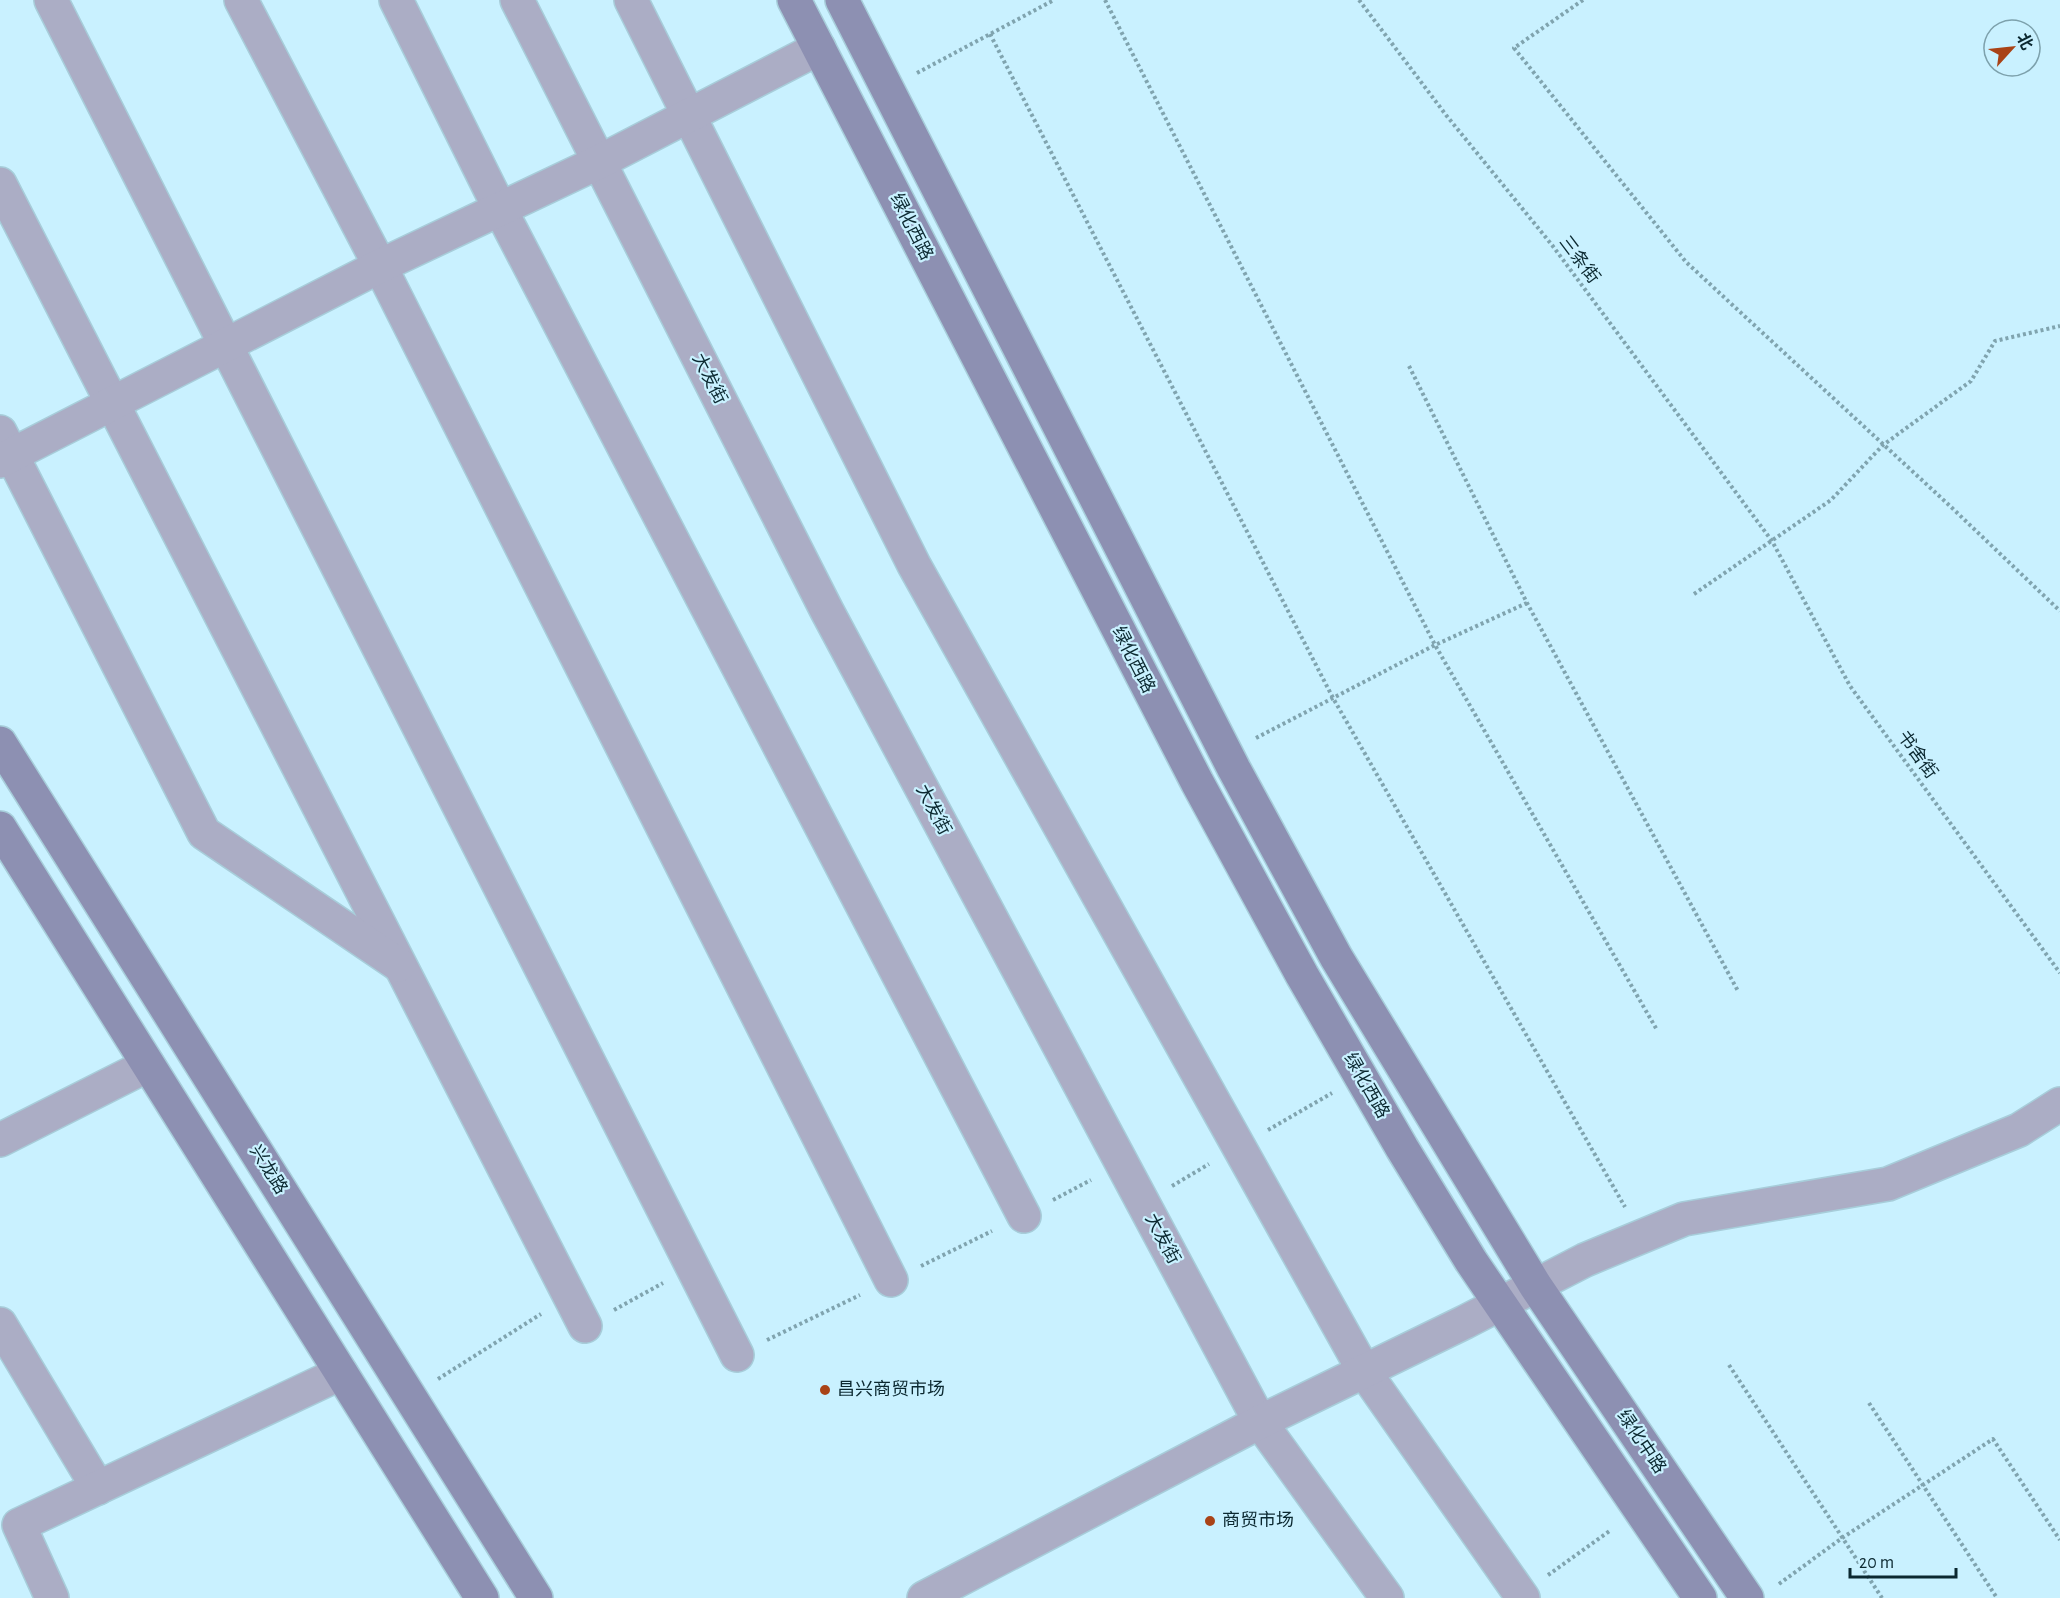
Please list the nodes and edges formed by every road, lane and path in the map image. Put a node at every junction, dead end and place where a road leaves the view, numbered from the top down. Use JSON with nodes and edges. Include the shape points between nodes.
{"nodes":[{"id":1,"x":51,"y":0,"type":"edge"},
{"id":2,"x":241,"y":0,"type":"edge"},
{"id":3,"x":396,"y":0,"type":"edge"},
{"id":4,"x":517,"y":0,"type":"edge"},
{"id":5,"x":631,"y":0,"type":"edge"},
{"id":6,"x":794,"y":0,"type":"edge"},
{"id":7,"x":842,"y":0,"type":"edge"},
{"id":8,"x":1054,"y":0,"type":"edge"},
{"id":9,"x":1105,"y":0,"type":"edge"},
{"id":10,"x":1359,"y":0,"type":"edge"},
{"id":11,"x":1583,"y":0,"type":"edge"},
{"id":12,"x":990,"y":34,"type":"junction"},
{"id":13,"x":819,"y":48,"type":"junction"},
{"id":14,"x":887,"y":89,"type":"junction"},
{"id":15,"x":689,"y":116,"type":"junction"},
{"id":16,"x":599,"y":162,"type":"junction"},
{"id":17,"x":0,"y":184,"type":"edge"},
{"id":18,"x":500,"y":208,"type":"junction"},
{"id":19,"x":380,"y":266,"type":"junction"},
{"id":20,"x":2060,"y":326,"type":"edge"},
{"id":21,"x":226,"y":345,"type":"junction"},
{"id":22,"x":1410,"y":366,"type":"dead end"},
{"id":23,"x":112,"y":404,"type":"junction"},
{"id":24,"x":1883,"y":446,"type":"junction"},
{"id":25,"x":4,"y":450,"type":"edge"},
{"id":26,"x":1772,"y":541,"type":"junction"},
{"id":27,"x":1694,"y":594,"type":"dead end"},
{"id":28,"x":1527,"y":603,"type":"junction"},
{"id":29,"x":2060,"y":611,"type":"edge"},
{"id":30,"x":1435,"y":645,"type":"junction"},
{"id":31,"x":1333,"y":698,"type":"junction"},
{"id":32,"x":0,"y":743,"type":"edge"},
{"id":33,"x":1226,"y":753,"type":"junction"},
{"id":34,"x":0,"y":828,"type":"edge"},
{"id":35,"x":401,"y":967,"type":"junction"},
{"id":36,"x":2060,"y":973,"type":"edge"},
{"id":37,"x":1738,"y":991,"type":"dead end"},
{"id":38,"x":1657,"y":1030,"type":"dead end"},
{"id":39,"x":148,"y":1065,"type":"junction"},
{"id":40,"x":2060,"y":1104,"type":"edge"},
{"id":41,"x":0,"y":1140,"type":"edge"},
{"id":42,"x":1122,"y":1164,"type":"junction"},
{"id":43,"x":1024,"y":1216,"type":"junction"},
{"id":44,"x":1642,"y":1236,"type":"junction"},
{"id":45,"x":693,"y":1267,"type":"junction"},
{"id":46,"x":891,"y":1280,"type":"junction"},
{"id":47,"x":1535,"y":1286,"type":"junction"},
{"id":48,"x":569,"y":1296,"type":"junction"},
{"id":49,"x":1500,"y":1304,"type":"junction"},
{"id":50,"x":0,"y":1324,"type":"edge"},
{"id":51,"x":585,"y":1326,"type":"joint"},
{"id":52,"x":737,"y":1355,"type":"joint"},
{"id":53,"x":1729,"y":1365,"type":"dead end"},
{"id":54,"x":1364,"y":1371,"type":"junction"},
{"id":55,"x":341,"y":1374,"type":"junction"},
{"id":56,"x":410,"y":1397,"type":"junction"},
{"id":57,"x":1869,"y":1403,"type":"dead end"},
{"id":58,"x":1260,"y":1422,"type":"junction"},
{"id":59,"x":1922,"y":1484,"type":"junction"},
{"id":60,"x":98,"y":1488,"type":"junction"},
{"id":61,"x":1611,"y":1530,"type":"dead end"},
{"id":62,"x":1842,"y":1538,"type":"junction"},
{"id":63,"x":2060,"y":1540,"type":"edge"},
{"id":64,"x":1778,"y":1585,"type":"dead end"},
{"id":65,"x":1521,"y":1596,"type":"edge"},
{"id":66,"x":52,"y":1598,"type":"edge"},
{"id":67,"x":482,"y":1598,"type":"edge"},
{"id":68,"x":536,"y":1598,"type":"edge"},
{"id":69,"x":924,"y":1598,"type":"edge"},
{"id":70,"x":1387,"y":1598,"type":"edge"},
{"id":71,"x":1700,"y":1598,"type":"edge"},
{"id":72,"x":1747,"y":1598,"type":"edge"},
{"id":73,"x":1882,"y":1598,"type":"edge"},
{"id":74,"x":1997,"y":1598,"type":"edge"}],
"edges":[{"from":1,"to":21,"type":"street"},
{"from":2,"to":19,"type":"street"},
{"from":3,"to":18,"type":"street"},
{"from":4,"to":16,"type":"street","name":"大发街"},
{"from":5,"to":15,"type":"street"},
{"from":6,"to":13,"type":"main road","name":"绿化西路"},
{"from":7,"to":14,"type":"main road"},
{"from":8,"to":12,"type":"path"},
{"from":9,"to":30,"type":"path"},
{"from":10,"to":26,"type":"path","name":"三条街","via":[[1552,246]]},
{"from":11,"to":24,"type":"path","via":[[1514,48],[1686,262]]},
{"from":12,"to":14,"type":"path"},
{"from":12,"to":31,"type":"path"},
{"from":13,"to":15,"type":"street"},
{"from":13,"to":49,"type":"main road","name":"绿化西路","via":[[1202,792],[1402,1148]]},
{"from":14,"to":33,"type":"main road"},
{"from":15,"to":16,"type":"street"},
{"from":15,"to":54,"type":"street","via":[[914,565]]},
{"from":16,"to":18,"type":"street"},
{"from":16,"to":42,"type":"street","name":"大发街","via":[[827,611]]},
{"from":17,"to":23,"type":"street"},
{"from":18,"to":19,"type":"street"},
{"from":18,"to":43,"type":"street"},
{"from":19,"to":21,"type":"street"},
{"from":19,"to":46,"type":"street"},
{"from":20,"to":24,"type":"path","via":[[1995,341],[1971,381]]},
{"from":21,"to":23,"type":"street"},
{"from":21,"to":45,"type":"street"},
{"from":22,"to":28,"type":"path"},
{"from":23,"to":25,"type":"street"},
{"from":23,"to":35,"type":"street"},
{"from":24,"to":26,"type":"path","via":[[1831,500]]},
{"from":24,"to":29,"type":"path"},
{"from":25,"to":35,"type":"street","via":[[204,833]]},
{"from":26,"to":27,"type":"path"},
{"from":26,"to":36,"type":"path","name":"书舍街","via":[[1850,686]]},
{"from":28,"to":30,"type":"path"},
{"from":28,"to":37,"type":"path"},
{"from":30,"to":31,"type":"path"},
{"from":30,"to":38,"type":"path"},
{"from":31,"to":33,"type":"path"},
{"from":31,"to":44,"type":"path"},
{"from":32,"to":56,"type":"main road","name":"兴龙路"},
{"from":33,"to":47,"type":"main road","via":[[1336,957]]},
{"from":34,"to":39,"type":"main road"},
{"from":35,"to":48,"type":"street"},
{"from":39,"to":41,"type":"street"},
{"from":39,"to":55,"type":"main road"},
{"from":40,"to":44,"type":"street","via":[[2019,1130],[1888,1184],[1684,1219]]},
{"from":42,"to":43,"type":"path"},
{"from":42,"to":58,"type":"street","name":"大发街"},
{"from":43,"to":46,"type":"path"},
{"from":44,"to":47,"type":"street"},
{"from":45,"to":51,"type":"path"},
{"from":45,"to":52,"type":"street"},
{"from":46,"to":52,"type":"path"},
{"from":47,"to":49,"type":"street"},
{"from":47,"to":72,"type":"main road","name":"绿化中路"},
{"from":48,"to":51,"type":"street"},
{"from":48,"to":56,"type":"path"},
{"from":49,"to":54,"type":"street"},
{"from":49,"to":71,"type":"main road"},
{"from":50,"to":60,"type":"street"},
{"from":53,"to":62,"type":"path"},
{"from":54,"to":58,"type":"street"},
{"from":54,"to":65,"type":"street"},
{"from":55,"to":60,"type":"street"},
{"from":55,"to":67,"type":"main road"},
{"from":56,"to":68,"type":"main road","name":"兴龙路"},
{"from":57,"to":59,"type":"path"},
{"from":58,"to":69,"type":"street"},
{"from":58,"to":70,"type":"street","name":"大发街"},
{"from":59,"to":62,"type":"path"},
{"from":59,"to":63,"type":"path","via":[[1993,1439]]},
{"from":59,"to":74,"type":"path"},
{"from":60,"to":66,"type":"street","via":[[19,1525]]},
{"from":61,"to":65,"type":"path"},
{"from":62,"to":64,"type":"path"},
{"from":62,"to":73,"type":"path"}]}
